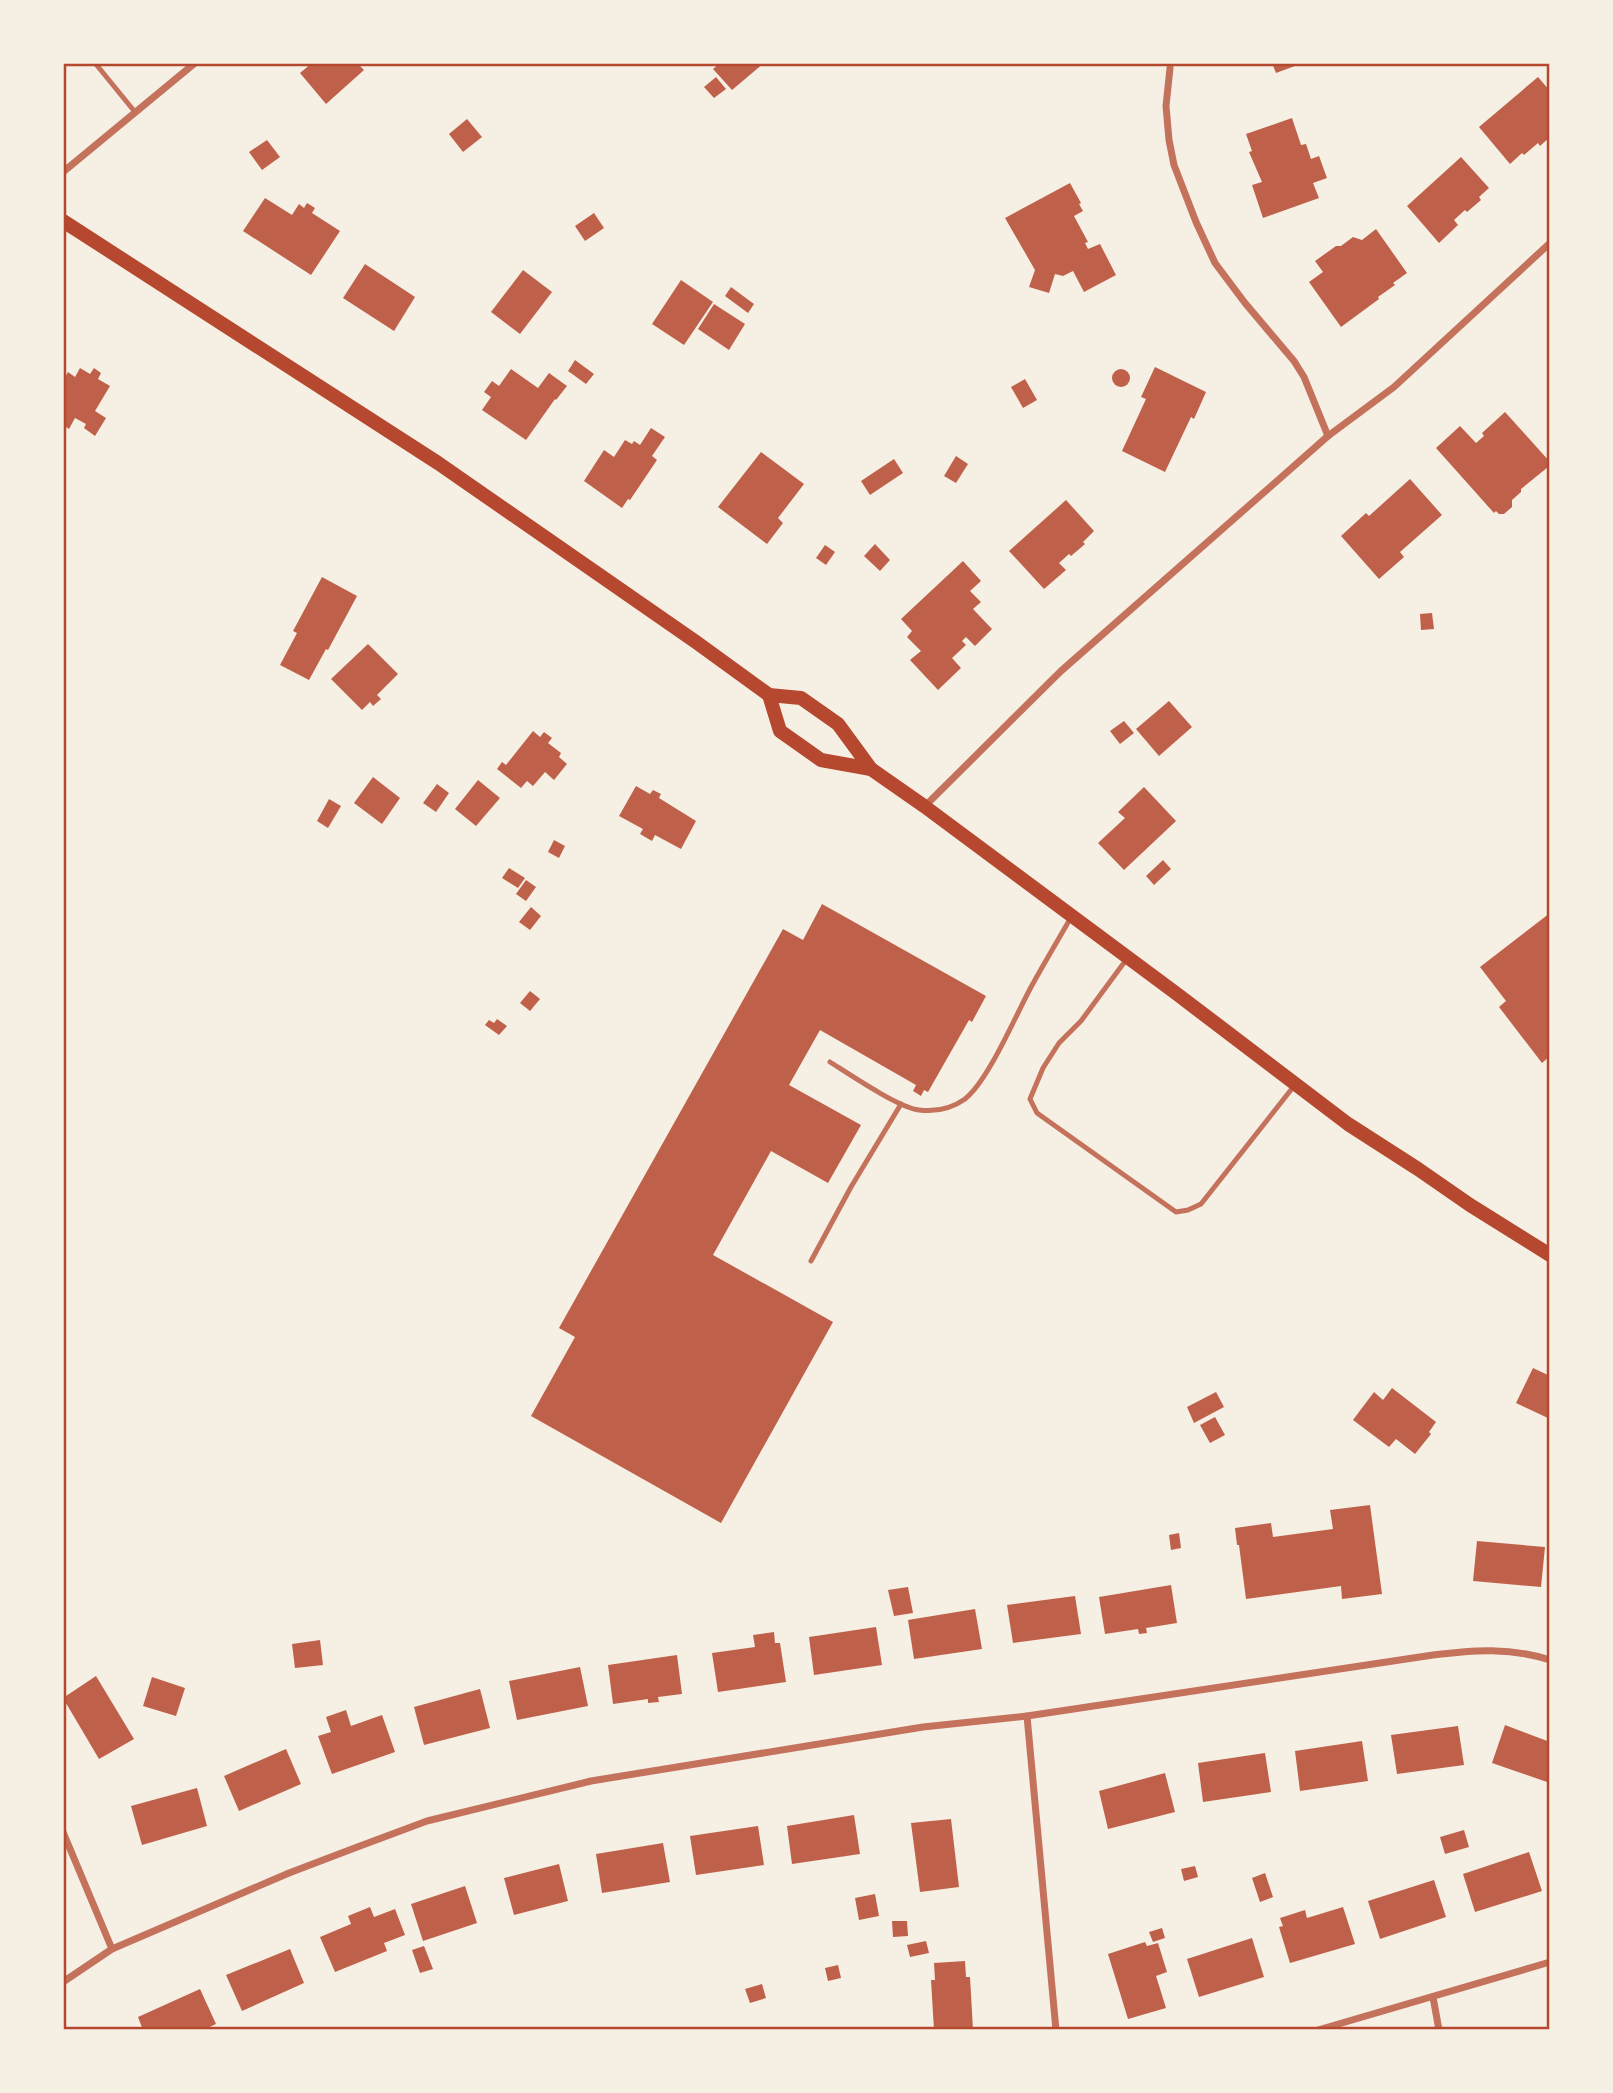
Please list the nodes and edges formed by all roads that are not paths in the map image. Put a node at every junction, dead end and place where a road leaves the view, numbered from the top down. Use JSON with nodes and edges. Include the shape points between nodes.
{"nodes":[{"id":1,"x":95,"y":63,"type":"edge"},
{"id":2,"x":195,"y":63,"type":"edge"},
{"id":3,"x":1170,"y":68,"type":"dead end"},
{"id":4,"x":135,"y":112,"type":"junction"},
{"id":5,"x":63,"y":172,"type":"edge"},
{"id":6,"x":63,"y":221,"type":"edge"},
{"id":7,"x":1550,"y":243,"type":"edge"},
{"id":8,"x":1328,"y":436,"type":"junction"},
{"id":9,"x":769,"y":695,"type":"junction"},
{"id":10,"x":871,"y":769,"type":"junction"},
{"id":11,"x":924,"y":806,"type":"junction"},
{"id":12,"x":1072,"y":916,"type":"junction"},
{"id":13,"x":1128,"y":958,"type":"junction"},
{"id":14,"x":830,"y":1062,"type":"dead end"},
{"id":15,"x":1296,"y":1084,"type":"junction"},
{"id":16,"x":901,"y":1104,"type":"junction"},
{"id":17,"x":1550,"y":1255,"type":"edge"},
{"id":18,"x":811,"y":1261,"type":"dead end"},
{"id":19,"x":1550,"y":1660,"type":"edge"},
{"id":20,"x":1027,"y":1716,"type":"junction"},
{"id":21,"x":63,"y":1832,"type":"edge"},
{"id":22,"x":112,"y":1949,"type":"junction"},
{"id":23,"x":1550,"y":1962,"type":"edge"},
{"id":24,"x":63,"y":1982,"type":"edge"},
{"id":25,"x":1433,"y":1997,"type":"junction"},
{"id":26,"x":1056,"y":2030,"type":"edge"},
{"id":27,"x":1318,"y":2030,"type":"edge"},
{"id":28,"x":1439,"y":2030,"type":"edge"}],
"edges":[{"from":1,"to":4,"type":"lane"},
{"from":2,"to":4,"type":"street"},
{"from":3,"to":8,"type":"street","via":[[1169,140],[1200,231],[1215,263],[1294,360]]},
{"from":4,"to":5,"type":"street"},
{"from":6,"to":9,"type":"main road","via":[[427,456]]},
{"from":7,"to":8,"type":"street","via":[[1394,387]]},
{"from":8,"to":11,"type":"street","via":[[1062,671]]},
{"from":9,"to":10,"type":"main road","via":[[801,698],[838,724]]},
{"from":9,"to":10,"type":"main road","via":[[780,731],[821,760]]},
{"from":10,"to":11,"type":"main road"},
{"from":11,"to":12,"type":"main road"},
{"from":12,"to":13,"type":"main road"},
{"from":12,"to":16,"type":"lane","via":[[976,1089],[941,1111]]},
{"from":13,"to":15,"type":"main road"},
{"from":13,"to":15,"type":"lane","via":[[1043,1068],[1030,1099],[1037,1113],[1176,1212],[1201,1204]]},
{"from":14,"to":16,"type":"lane"},
{"from":15,"to":17,"type":"main road","via":[[1348,1124]]},
{"from":16,"to":18,"type":"lane"},
{"from":19,"to":20,"type":"street","via":[[1514,1652],[1469,1650]]},
{"from":20,"to":22,"type":"street","via":[[923,1727],[591,1781],[427,1821],[289,1873]]},
{"from":20,"to":26,"type":"street"},
{"from":21,"to":22,"type":"street"},
{"from":22,"to":24,"type":"street"},
{"from":23,"to":25,"type":"street"},
{"from":25,"to":27,"type":"street"},
{"from":25,"to":28,"type":"street"}]}
